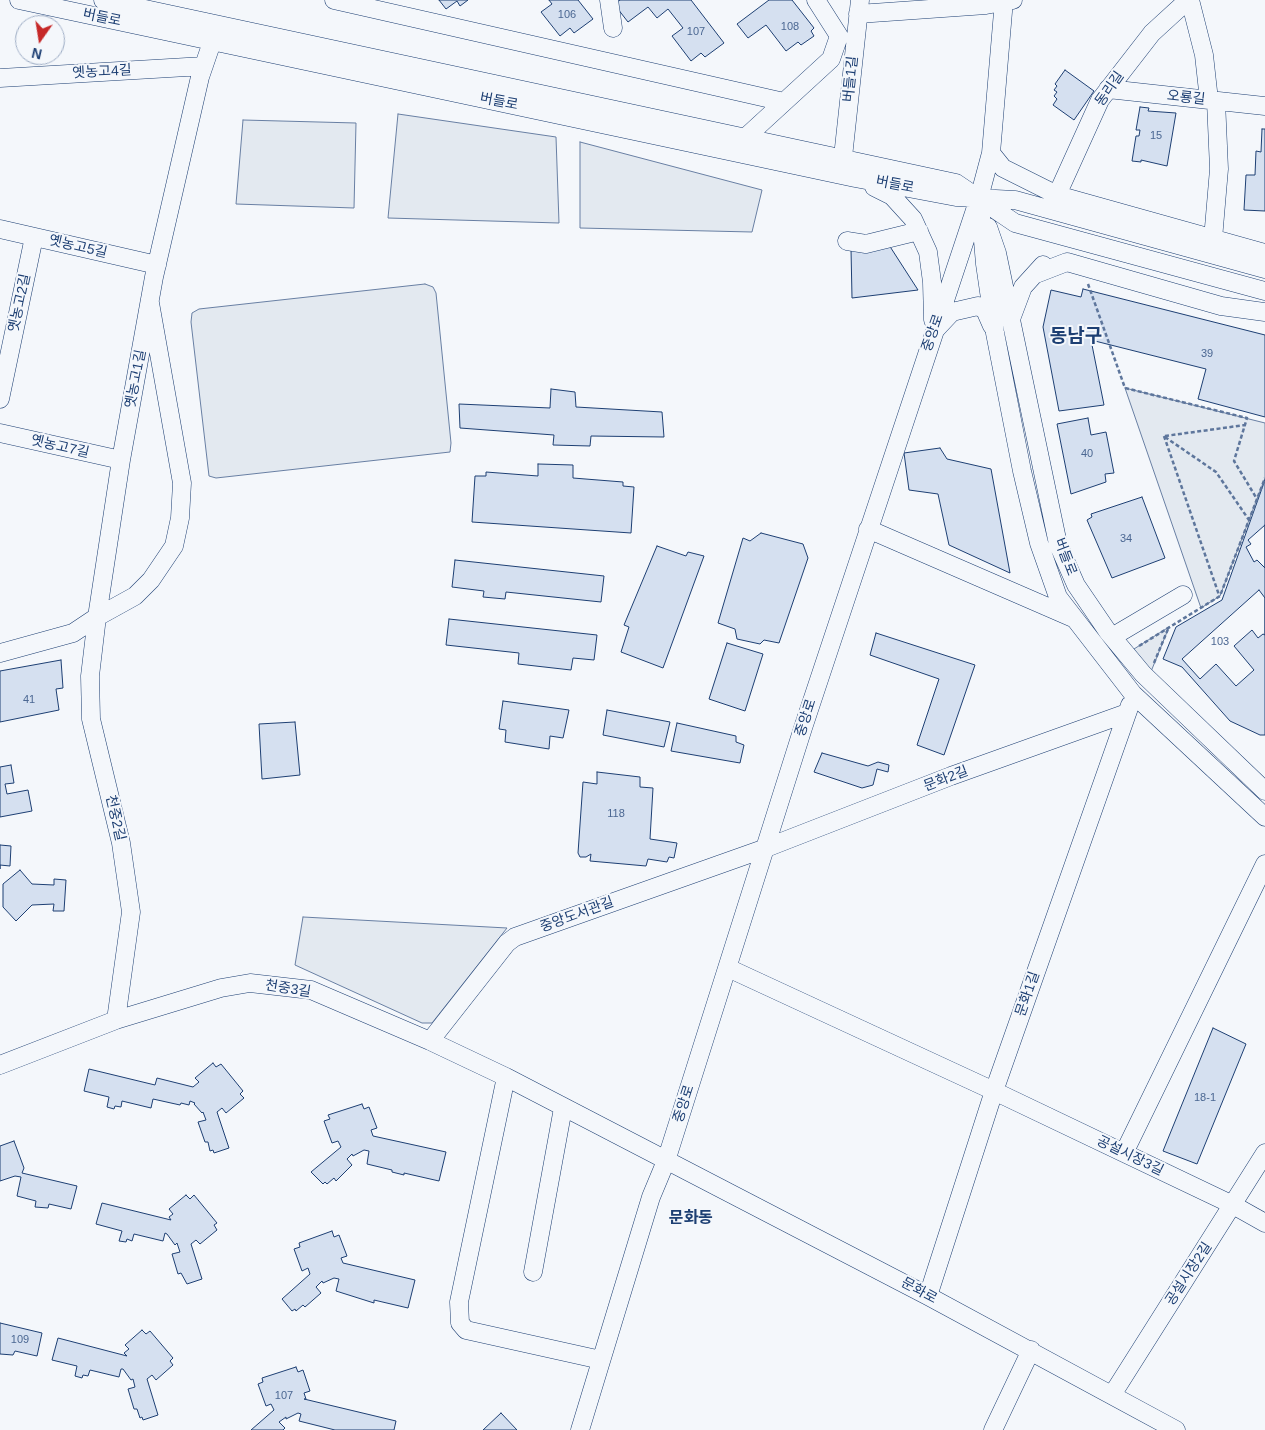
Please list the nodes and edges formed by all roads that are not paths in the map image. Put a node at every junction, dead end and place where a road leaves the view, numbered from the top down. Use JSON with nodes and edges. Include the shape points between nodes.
{"nodes":[{"id":1,"x":19,"y":0,"type":"edge"},
{"id":2,"x":104,"y":0,"type":"edge"},
{"id":3,"x":334,"y":0,"type":"edge"},
{"id":4,"x":609,"y":0,"type":"edge"},
{"id":5,"x":816,"y":0,"type":"edge"},
{"id":6,"x":1189,"y":0,"type":"edge"},
{"id":7,"x":1007,"y":1,"type":"edge"},
{"id":8,"x":859,"y":7,"type":"edge"},
{"id":9,"x":613,"y":28,"type":"dead end"},
{"id":10,"x":212,"y":42,"type":"junction"},
{"id":11,"x":204,"y":66,"type":"junction"},
{"id":12,"x":0,"y":78,"type":"edge"},
{"id":13,"x":1108,"y":89,"type":"junction"},
{"id":14,"x":1212,"y":100,"type":"junction"},
{"id":15,"x":784,"y":102,"type":"junction"},
{"id":16,"x":1265,"y":106,"type":"edge"},
{"id":17,"x":746,"y":137,"type":"junction"},
{"id":18,"x":991,"y":153,"type":"junction"},
{"id":19,"x":843,"y":157,"type":"junction"},
{"id":20,"x":855,"y":178,"type":"junction"},
{"id":21,"x":1057,"y":195,"type":"junction"},
{"id":22,"x":979,"y":198,"type":"junction"},
{"id":23,"x":0,"y":230,"type":"edge"},
{"id":24,"x":919,"y":231,"type":"junction"},
{"id":25,"x":34,"y":237,"type":"junction"},
{"id":26,"x":1213,"y":239,"type":"junction"},
{"id":27,"x":846,"y":241,"type":"dead end"},
{"id":28,"x":1265,"y":253,"type":"edge"},
{"id":29,"x":1127,"y":254,"type":"junction"},
{"id":30,"x":157,"y":265,"type":"junction"},
{"id":31,"x":1265,"y":269,"type":"edge"},
{"id":32,"x":1036,"y":274,"type":"junction"},
{"id":33,"x":1265,"y":291,"type":"edge"},
{"id":34,"x":150,"y":303,"type":"junction"},
{"id":35,"x":1265,"y":312,"type":"edge"},
{"id":36,"x":1011,"y":320,"type":"junction"},
{"id":37,"x":7,"y":330,"type":"edge"},
{"id":38,"x":934,"y":332,"type":"junction"},
{"id":39,"x":995,"y":333,"type":"junction"},
{"id":40,"x":0,"y":399,"type":"edge"},
{"id":41,"x":0,"y":433,"type":"edge"},
{"id":42,"x":121,"y":460,"type":"junction"},
{"id":43,"x":868,"y":529,"type":"junction"},
{"id":44,"x":1183,"y":595,"type":"dead end"},
{"id":45,"x":97,"y":617,"type":"junction"},
{"id":46,"x":1075,"y":619,"type":"junction"},
{"id":47,"x":1112,"y":637,"type":"junction"},
{"id":48,"x":0,"y":653,"type":"edge"},
{"id":49,"x":1133,"y":694,"type":"junction"},
{"id":50,"x":1127,"y":713,"type":"junction"},
{"id":51,"x":1265,"y":791,"type":"edge"},
{"id":52,"x":1265,"y":817,"type":"edge"},
{"id":53,"x":766,"y":848,"type":"junction"},
{"id":54,"x":1265,"y":864,"type":"edge"},
{"id":55,"x":728,"y":968,"type":"junction"},
{"id":56,"x":116,"y":1020,"type":"junction"},
{"id":57,"x":430,"y":1041,"type":"junction"},
{"id":58,"x":0,"y":1065,"type":"edge"},
{"id":59,"x":506,"y":1077,"type":"junction"},
{"id":60,"x":994,"y":1091,"type":"junction"},
{"id":61,"x":563,"y":1108,"type":"junction"},
{"id":62,"x":1124,"y":1153,"type":"junction"},
{"id":63,"x":1265,"y":1153,"type":"edge"},
{"id":64,"x":666,"y":1161,"type":"junction"},
{"id":65,"x":1233,"y":1205,"type":"junction"},
{"id":66,"x":1265,"y":1222,"type":"edge"},
{"id":67,"x":533,"y":1272,"type":"dead end"},
{"id":68,"x":928,"y":1296,"type":"junction"},
{"id":69,"x":1031,"y":1350,"type":"junction"},
{"id":70,"x":602,"y":1360,"type":"junction"},
{"id":71,"x":1112,"y":1395,"type":"junction"},
{"id":72,"x":1171,"y":1429,"type":"edge"},
{"id":73,"x":580,"y":1430,"type":"edge"},
{"id":74,"x":994,"y":1430,"type":"edge"}],
"edges":[{"from":1,"to":10,"type":"street","name":"버들로"},
{"from":2,"to":17,"type":"street","name":"버들로"},
{"from":3,"to":15,"type":"street"},
{"from":4,"to":9,"type":"street"},
{"from":5,"to":15,"type":"street","via":[[839,36],[832,59]]},
{"from":6,"to":13,"type":"street","name":"동리길","via":[[1152,33]]},
{"from":6,"to":14,"type":"street"},
{"from":7,"to":8,"type":"street","via":[[986,5]]},
{"from":7,"to":18,"type":"street","name":"중앙로"},
{"from":8,"to":19,"type":"street","name":"버들1길"},
{"from":10,"to":11,"type":"street","name":"옛농고1길"},
{"from":10,"to":20,"type":"street","name":"버들로"},
{"from":11,"to":12,"type":"street","name":"옛농고4길"},
{"from":11,"to":30,"type":"street","name":"옛농고1길"},
{"from":13,"to":14,"type":"street","name":"오룡길"},
{"from":13,"to":21,"type":"street","name":"동리길","via":[[1087,124]]},
{"from":14,"to":16,"type":"street","name":"오룡길"},
{"from":14,"to":26,"type":"street","via":[[1219,169]]},
{"from":15,"to":17,"type":"street"},
{"from":17,"to":19,"type":"street","name":"버들로"},
{"from":18,"to":21,"type":"street","via":[[1003,168]]},
{"from":18,"to":22,"type":"street","name":"중앙로"},
{"from":19,"to":22,"type":"street","name":"버들로","via":[[956,183]]},
{"from":20,"to":22,"type":"street","name":"버들로","via":[[956,197]]},
{"from":20,"to":24,"type":"street","via":[[892,196],[913,219]]},
{"from":21,"to":26,"type":"street"},
{"from":22,"to":29,"type":"street","via":[[1015,222]]},
{"from":22,"to":31,"type":"street","via":[[1015,200]]},
{"from":22,"to":36,"type":"street","name":"버들로","via":[[998,254]]},
{"from":22,"to":38,"type":"street","name":"중앙로"},
{"from":22,"to":39,"type":"street","name":"버들로"},
{"from":23,"to":25,"type":"street","name":"옛농고5길"},
{"from":24,"to":27,"type":"street","via":[[866,244]]},
{"from":24,"to":38,"type":"street","via":[[929,260]]},
{"from":25,"to":30,"type":"street","name":"옛농고5길"},
{"from":25,"to":37,"type":"street","name":"옛농고2길"},
{"from":26,"to":28,"type":"street"},
{"from":29,"to":32,"type":"street","via":[[1066,253],[1046,261]]},
{"from":29,"to":33,"type":"street"},
{"from":30,"to":34,"type":"street","name":"옛농고1길"},
{"from":32,"to":35,"type":"street","via":[[1067,262],[1221,306]]},
{"from":32,"to":36,"type":"street","via":[[1023,287]]},
{"from":34,"to":42,"type":"street","name":"옛농고1길"},
{"from":34,"to":45,"type":"street","via":[[182,483],[180,518],[174,546],[151,580],[135,596]]},
{"from":36,"to":47,"type":"street","name":"버들로","via":[[1058,544],[1076,585]]},
{"from":37,"to":40,"type":"street","name":"옛농고2길"},
{"from":38,"to":39,"type":"street","via":[[952,312],[978,306],[985,310]]},
{"from":38,"to":43,"type":"street","name":"중앙로"},
{"from":39,"to":46,"type":"street","name":"버들로","via":[[1039,544],[1058,597]]},
{"from":41,"to":42,"type":"street","name":"옛농고7길"},
{"from":42,"to":45,"type":"street","name":"옛농고1길"},
{"from":43,"to":46,"type":"street","name":"버들로"},
{"from":43,"to":53,"type":"street","name":"중앙로"},
{"from":44,"to":47,"type":"street"},
{"from":45,"to":48,"type":"street","via":[[73,633]]},
{"from":45,"to":56,"type":"street","name":"천중2길","via":[[89,705],[120,843],[130,912]]},
{"from":46,"to":49,"type":"street","name":"버들로"},
{"from":47,"to":51,"type":"street","name":"버들로","via":[[1148,679]]},
{"from":49,"to":50,"type":"street","name":"문화1길"},
{"from":49,"to":52,"type":"street","name":"버들로"},
{"from":50,"to":53,"type":"street","name":"문화2길","via":[[951,776]]},
{"from":50,"to":60,"type":"street","name":"문화1길"},
{"from":53,"to":55,"type":"street","name":"중앙로"},
{"from":53,"to":57,"type":"street","name":"중앙도서관길","via":[[515,937],[507,942]]},
{"from":54,"to":62,"type":"street"},
{"from":55,"to":60,"type":"street","name":"공설시장3길"},
{"from":55,"to":64,"type":"street","name":"중앙로"},
{"from":56,"to":57,"type":"street","name":"천중3길","via":[[221,988],[250,983],[311,990]]},
{"from":56,"to":58,"type":"street","name":"천중3길"},
{"from":57,"to":59,"type":"street","name":"천중3길"},
{"from":59,"to":61,"type":"street","name":"천중3길"},
{"from":59,"to":70,"type":"street","via":[[459,1302],[460,1323],[466,1330]]},
{"from":60,"to":62,"type":"street","name":"공설시장3길"},
{"from":60,"to":68,"type":"street","name":"문화1길"},
{"from":61,"to":64,"type":"street","name":"천중3길"},
{"from":61,"to":67,"type":"street"},
{"from":62,"to":65,"type":"street","name":"공설시장3길"},
{"from":63,"to":65,"type":"street","name":"공설시장2길"},
{"from":64,"to":68,"type":"street","name":"문화로"},
{"from":64,"to":70,"type":"street","name":"중앙로","via":[[651,1197]]},
{"from":65,"to":66,"type":"street","name":"공설시장3길"},
{"from":65,"to":71,"type":"street","name":"공설시장2길"},
{"from":68,"to":69,"type":"street","name":"문화로"},
{"from":69,"to":71,"type":"street","name":"문화로"},
{"from":69,"to":74,"type":"street"},
{"from":70,"to":73,"type":"street","name":"중앙로"},
{"from":71,"to":72,"type":"street","name":"문화로"}]}
